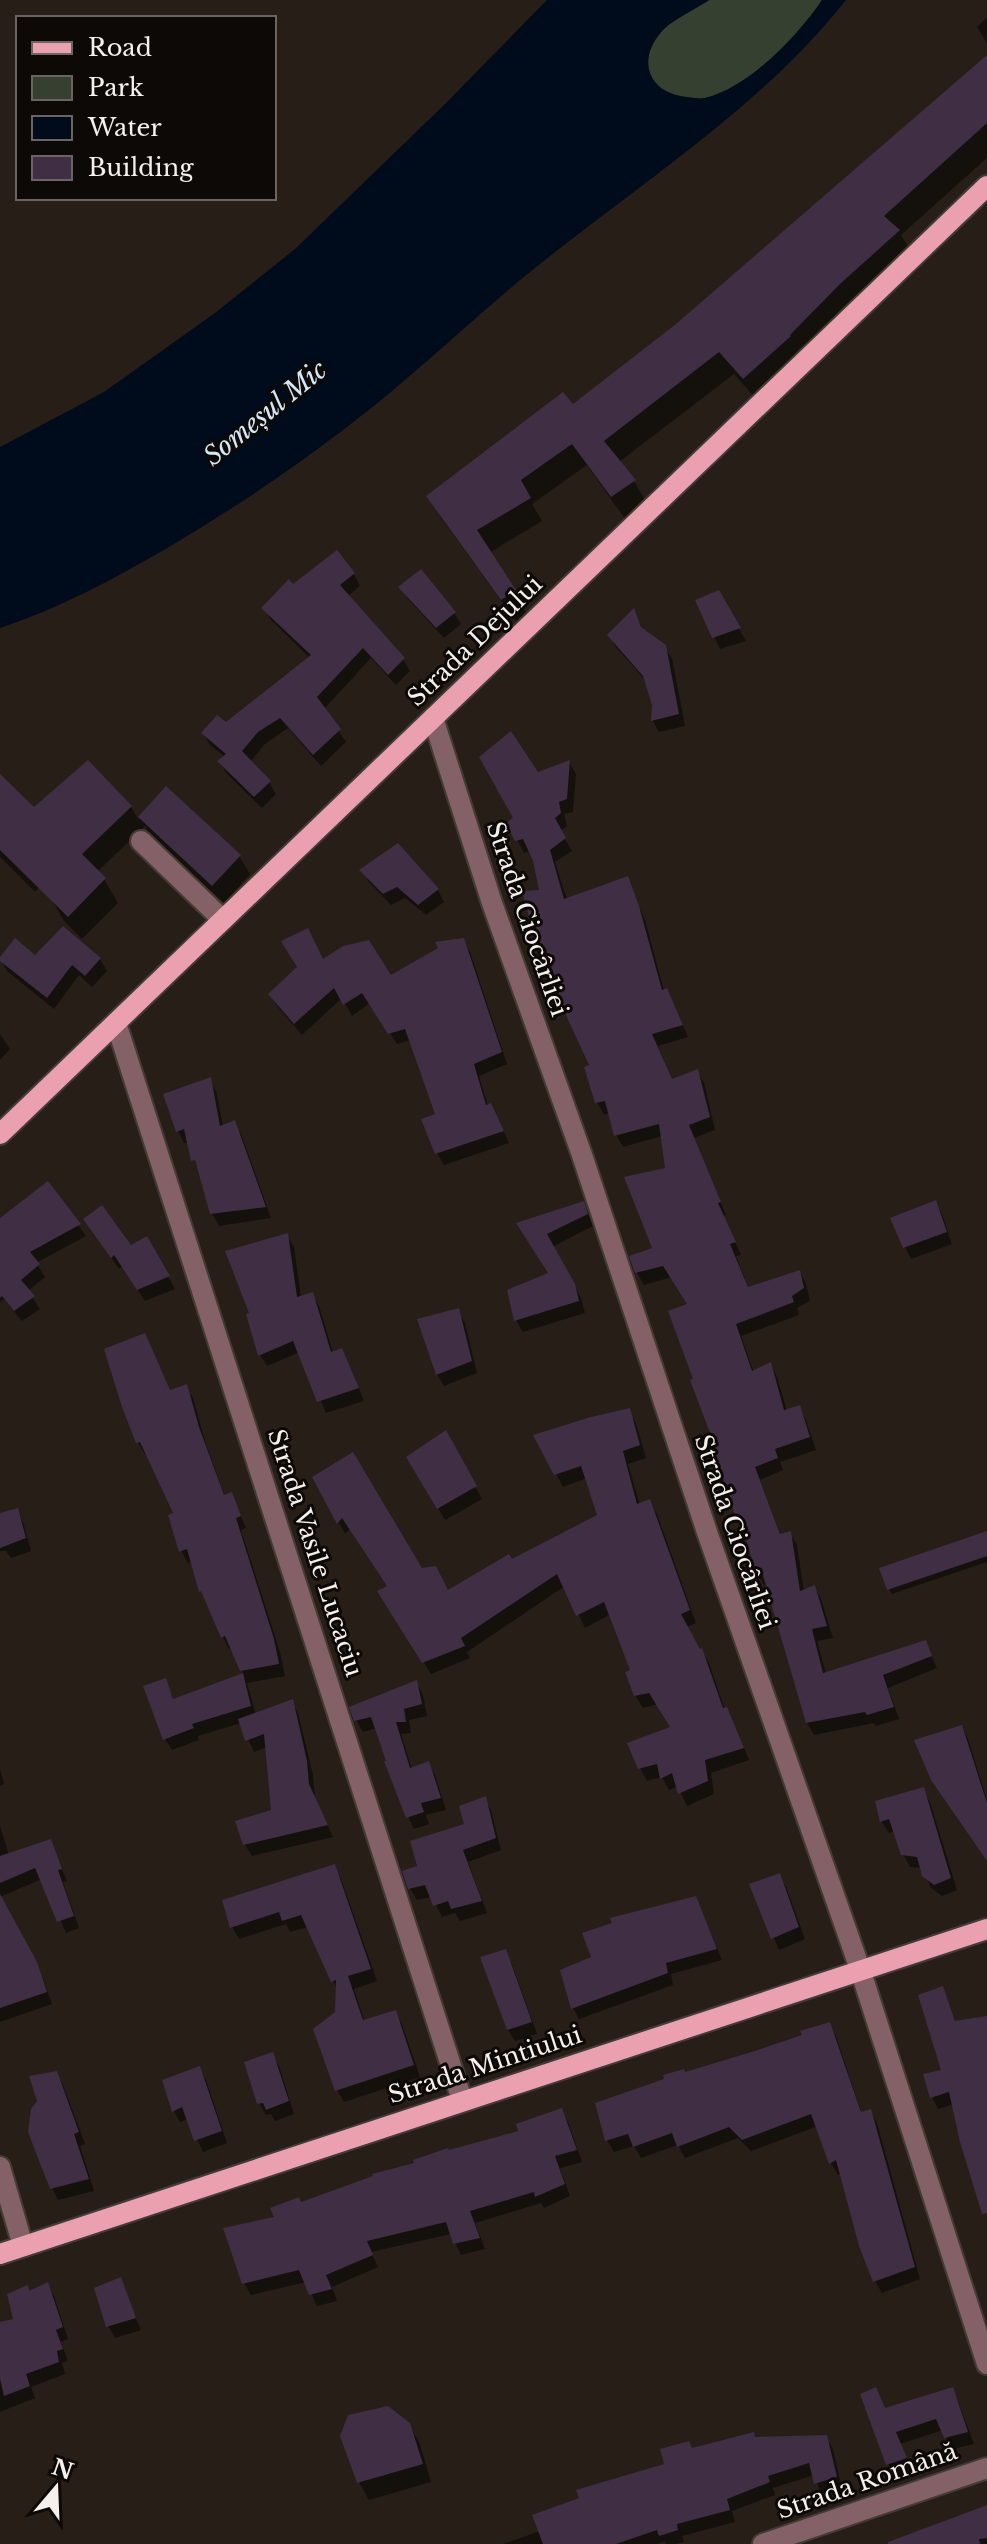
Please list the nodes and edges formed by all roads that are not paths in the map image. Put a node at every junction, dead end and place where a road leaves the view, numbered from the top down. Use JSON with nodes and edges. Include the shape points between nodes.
{"nodes":[{"id":1,"x":987,"y":186,"type":"edge"},
{"id":2,"x":433,"y":718,"type":"junction"},
{"id":3,"x":141,"y":841,"type":"dead end"},
{"id":4,"x":223,"y":920,"type":"junction"},
{"id":5,"x":116,"y":1023,"type":"junction"},
{"id":6,"x":0,"y":1134,"type":"edge"},
{"id":7,"x":987,"y":1929,"type":"edge"},
{"id":8,"x":860,"y":1969,"type":"junction"},
{"id":9,"x":462,"y":2100,"type":"junction"},
{"id":10,"x":0,"y":2167,"type":"edge"},
{"id":11,"x":23,"y":2246,"type":"junction"},
{"id":12,"x":0,"y":2254,"type":"edge"},
{"id":13,"x":987,"y":2364,"type":"edge"},
{"id":14,"x":987,"y":2468,"type":"edge"},
{"id":15,"x":763,"y":2544,"type":"edge"}],
"edges":[{"from":1,"to":2,"type":"main road","name":"Strada Dejului"},
{"from":2,"to":4,"type":"main road","name":"Strada Dejului"},
{"from":2,"to":8,"type":"street","name":"Strada Ciocârliei"},
{"from":3,"to":4,"type":"street"},
{"from":4,"to":5,"type":"main road","name":"Strada Dejului"},
{"from":5,"to":6,"type":"main road","name":"Strada Dejului"},
{"from":5,"to":9,"type":"street","name":"Strada Vasile Lucaciu"},
{"from":7,"to":8,"type":"main road","name":"Strada Mintiului"},
{"from":8,"to":9,"type":"main road","name":"Strada Mintiului"},
{"from":8,"to":13,"type":"street","name":"Strada Ciocârliei"},
{"from":9,"to":11,"type":"main road","name":"Strada Mintiului"},
{"from":10,"to":11,"type":"street"},
{"from":11,"to":12,"type":"main road","name":"Strada Mintiului"},
{"from":14,"to":15,"type":"street","name":"Strada Română"}]}
